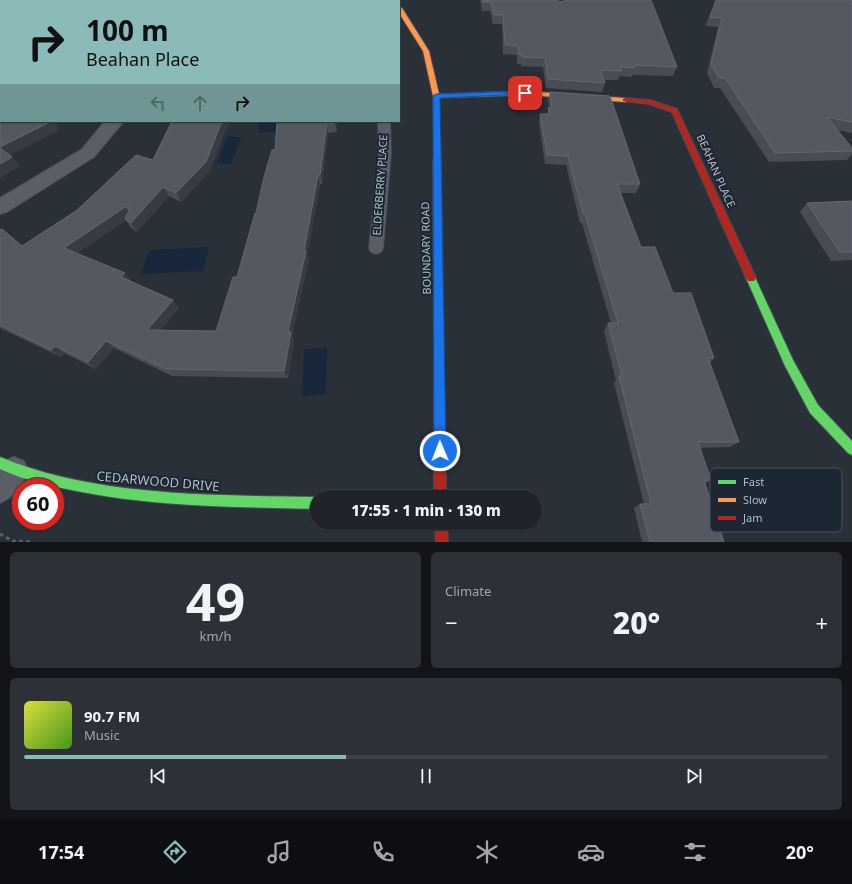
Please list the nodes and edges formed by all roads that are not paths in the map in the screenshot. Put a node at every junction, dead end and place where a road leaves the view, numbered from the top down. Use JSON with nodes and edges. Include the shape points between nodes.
{"nodes":[{"id":1,"x":400,"y":9,"type":"edge"},
{"id":2,"x":436,"y":96,"type":"junction"},
{"id":3,"x":114,"y":122,"type":"edge"},
{"id":4,"x":384,"y":122,"type":"edge"},
{"id":5,"x":0,"y":207,"type":"edge"},
{"id":6,"x":376,"y":248,"type":"dead end"},
{"id":7,"x":852,"y":449,"type":"edge"},
{"id":8,"x":5,"y":474,"type":"edge"},
{"id":9,"x":440,"y":490,"type":"edge"},
{"id":10,"x":310,"y":503,"type":"edge"},
{"id":11,"x":441,"y":530,"type":"edge"},
{"id":12,"x":442,"y":542,"type":"edge"}],
"edges":[{"from":1,"to":2,"type":"street","name":"BOUNDARY ROAD","via":[[426,51]]},
{"from":2,"to":7,"type":"street","name":"BEAHAN PLACE","via":[[525,93],[650,102],[675,111],[788,363],[814,409]]},
{"from":2,"to":9,"type":"street","name":"BOUNDARY ROAD"},
{"from":3,"to":5,"type":"street","via":[[88,153]]},
{"from":4,"to":6,"type":"lane","name":"ELDERBERRY PLACE","via":[[385,152]]},
{"from":8,"to":10,"type":"street","name":"CEDARWOOD DRIVE","via":[[134,494]]},
{"from":11,"to":12,"type":"street"}]}
